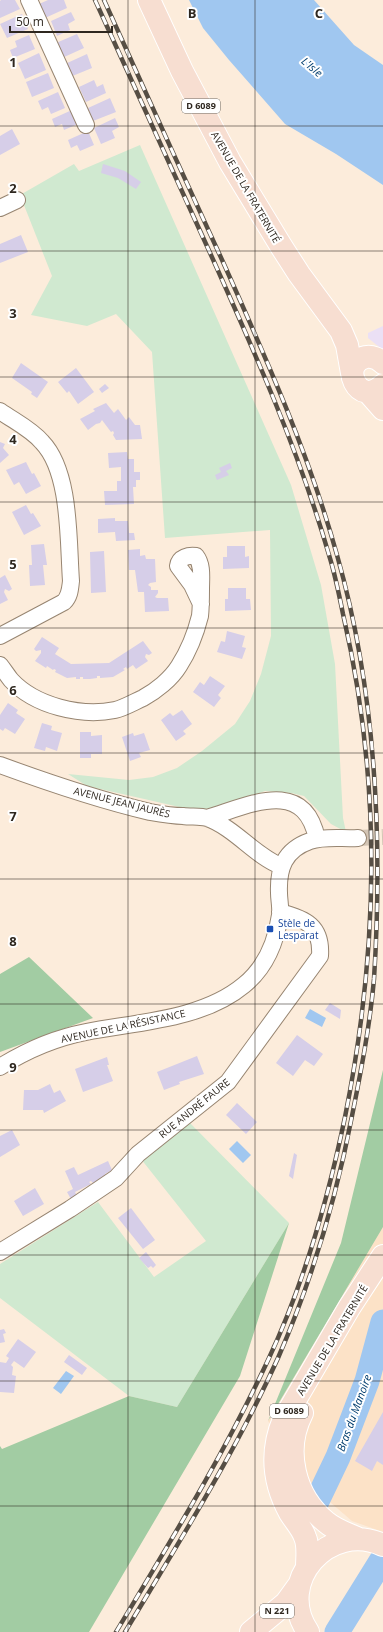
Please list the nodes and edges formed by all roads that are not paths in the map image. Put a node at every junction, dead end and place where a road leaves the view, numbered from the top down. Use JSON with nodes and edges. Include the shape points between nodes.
{"nodes":[{"id":1,"x":29,"y":0,"type":"edge"},
{"id":2,"x":149,"y":0,"type":"edge"},
{"id":3,"x":86,"y":125,"type":"dead end"},
{"id":4,"x":17,"y":200,"type":"dead end"},
{"id":5,"x":0,"y":208,"type":"edge"},
{"id":6,"x":341,"y":331,"type":"junction"},
{"id":7,"x":377,"y":360,"type":"edge"},
{"id":8,"x":352,"y":372,"type":"junction"},
{"id":9,"x":379,"y":387,"type":"edge"},
{"id":10,"x":383,"y":409,"type":"edge"},
{"id":11,"x":0,"y":411,"type":"edge"},
{"id":12,"x":201,"y":604,"type":"dead end"},
{"id":13,"x":0,"y":636,"type":"edge"},
{"id":14,"x":0,"y":666,"type":"edge"},
{"id":15,"x":0,"y":764,"type":"edge"},
{"id":16,"x":207,"y":818,"type":"junction"},
{"id":17,"x":358,"y":838,"type":"tunnel mouth"},
{"id":18,"x":317,"y":839,"type":"junction"},
{"id":19,"x":281,"y":866,"type":"junction"},
{"id":20,"x":280,"y":912,"type":"junction"},
{"id":21,"x":0,"y":1067,"type":"edge"},
{"id":22,"x":0,"y":1252,"type":"edge"},
{"id":23,"x":379,"y":1263,"type":"edge"},
{"id":24,"x":369,"y":1542,"type":"edge"},
{"id":25,"x":303,"y":1576,"type":"junction"},
{"id":26,"x":251,"y":1632,"type":"edge"},
{"id":27,"x":308,"y":1632,"type":"edge"}],
"edges":[{"from":1,"to":3,"type":"street"},
{"from":2,"to":6,"type":"main road","name":"AVENUE DE LA FRATERNITÉ","number":"D 6089","via":[[182,71],[230,162],[281,246]]},
{"from":4,"to":5,"type":"street"},
{"from":6,"to":7,"type":"main road","number":"D 6089"},
{"from":6,"to":8,"type":"main road","number":"D 6089","via":[[347,345]]},
{"from":7,"to":8,"type":"main road","via":[[365,357],[356,362]]},
{"from":8,"to":9,"type":"main road","via":[[358,388]]},
{"from":9,"to":10,"type":"main road"},
{"from":11,"to":13,"type":"street","via":[[44,443],[58,466],[65,495],[71,581],[70,592],[64,602]]},
{"from":12,"to":14,"type":"street","via":[[200,616],[178,667],[159,688],[116,710],[84,712],[60,708],[27,693],[12,681]]},
{"from":15,"to":16,"type":"street","name":"AVENUE JEAN JAURÈS","via":[[104,800],[151,812]]},
{"from":16,"to":18,"type":"street","via":[[256,802],[280,800],[295,804],[306,813]]},
{"from":16,"to":19,"type":"street","name":"AVENUE JEAN JAURÈS"},
{"from":17,"to":18,"type":"street"},
{"from":18,"to":19,"type":"street","via":[[301,845]]},
{"from":19,"to":20,"type":"street","name":"AVENUE DE LA RÉSISTANCE"},
{"from":20,"to":21,"type":"street","name":"AVENUE DE LA RÉSISTANCE","via":[[273,944],[259,970],[240,989],[209,1005],[162,1019],[58,1039],[37,1046]]},
{"from":20,"to":22,"type":"street","name":"RUE ANDRÉ FAURE","via":[[301,919],[311,926],[317,933],[320,956],[228,1082],[138,1154],[116,1178]]},
{"from":23,"to":24,"type":"main road","name":"AVENUE DE LA FRATERNITÉ","number":"D 6089","via":[[357,1313],[297,1422],[293,1439],[296,1476],[302,1493],[314,1511],[339,1531]]},
{"from":23,"to":25,"type":"main road","name":"AVENUE DE LA FRATERNITÉ","number":"D 6089","via":[[345,1314],[278,1432],[276,1481],[288,1509],[305,1536],[307,1547]]},
{"from":24,"to":25,"type":"main road","via":[[343,1541],[330,1546],[319,1554]]},
{"from":25,"to":26,"type":"main road","number":"N 221","via":[[286,1603]]},
{"from":25,"to":27,"type":"main road","name":"AVENUE DE LA FRATERNITÉ","via":[[298,1598],[299,1611]]}]}
